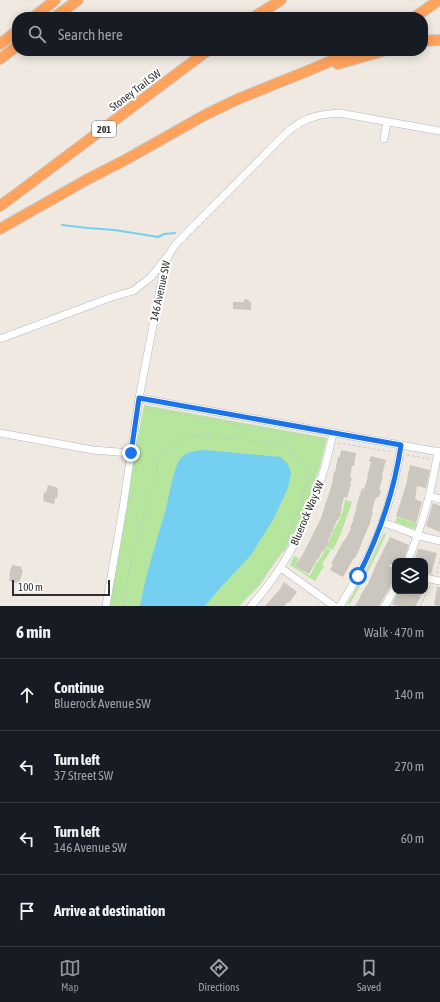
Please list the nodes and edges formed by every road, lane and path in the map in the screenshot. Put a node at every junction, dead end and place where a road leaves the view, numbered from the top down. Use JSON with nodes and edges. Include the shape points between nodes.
{"nodes":[{"id":1,"x":78,"y":0,"type":"edge"},
{"id":2,"x":281,"y":0,"type":"edge"},
{"id":3,"x":439,"y":0,"type":"edge"},
{"id":4,"x":54,"y":1,"type":"edge"},
{"id":5,"x":40,"y":12,"type":"edge"},
{"id":6,"x":62,"y":12,"type":"edge"},
{"id":7,"x":262,"y":12,"type":"edge"},
{"id":8,"x":423,"y":12,"type":"edge"},
{"id":9,"x":12,"y":35,"type":"edge"},
{"id":10,"x":440,"y":40,"type":"edge"},
{"id":11,"x":428,"y":41,"type":"edge"},
{"id":12,"x":0,"y":44,"type":"edge"},
{"id":13,"x":12,"y":50,"type":"edge"},
{"id":14,"x":200,"y":56,"type":"edge"},
{"id":15,"x":342,"y":56,"type":"edge"},
{"id":16,"x":364,"y":56,"type":"edge"},
{"id":17,"x":0,"y":59,"type":"edge"},
{"id":18,"x":305,"y":72,"type":"junction"},
{"id":19,"x":386,"y":122,"type":"junction"},
{"id":20,"x":440,"y":131,"type":"edge"},
{"id":21,"x":384,"y":139,"type":"dead end"},
{"id":22,"x":0,"y":206,"type":"edge"},
{"id":23,"x":0,"y":229,"type":"edge"},
{"id":24,"x":168,"y":256,"type":"junction"},
{"id":25,"x":0,"y":339,"type":"edge"},
{"id":26,"x":139,"y":398,"type":"junction"},
{"id":27,"x":150,"y":409,"type":"dead end"},
{"id":28,"x":0,"y":433,"type":"edge"},
{"id":29,"x":333,"y":433,"type":"junction"},
{"id":30,"x":335,"y":442,"type":"dead end"},
{"id":31,"x":323,"y":443,"type":"dead end"},
{"id":32,"x":401,"y":445,"type":"junction"},
{"id":33,"x":439,"y":452,"type":"edge"},
{"id":34,"x":131,"y":453,"type":"junction"},
{"id":35,"x":394,"y":453,"type":"dead end"},
{"id":36,"x":407,"y":455,"type":"dead end"},
{"id":37,"x":433,"y":460,"type":"dead end"},
{"id":38,"x":318,"y":465,"type":"dead end"},
{"id":39,"x":305,"y":490,"type":"junction"},
{"id":40,"x":429,"y":496,"type":"junction"},
{"id":41,"x":440,"y":499,"type":"edge"},
{"id":42,"x":382,"y":522,"type":"junction"},
{"id":43,"x":417,"y":535,"type":"junction"},
{"id":44,"x":440,"y":542,"type":"edge"},
{"id":45,"x":409,"y":558,"type":"edge"},
{"id":46,"x":440,"y":558,"type":"edge"},
{"id":47,"x":280,"y":568,"type":"junction"},
{"id":48,"x":433,"y":580,"type":"edge"},
{"id":49,"x":392,"y":593,"type":"edge"},
{"id":50,"x":106,"y":606,"type":"edge"},
{"id":51,"x":123,"y":606,"type":"edge"},
{"id":52,"x":232,"y":606,"type":"edge"},
{"id":53,"x":251,"y":606,"type":"edge"},
{"id":54,"x":334,"y":606,"type":"edge"},
{"id":55,"x":340,"y":606,"type":"edge"},
{"id":56,"x":385,"y":606,"type":"edge"},
{"id":57,"x":420,"y":606,"type":"edge"}],
"edges":[{"from":1,"to":6,"type":"highway"},
{"from":2,"to":7,"type":"highway"},
{"from":3,"to":8,"type":"highway"},
{"from":4,"to":5,"type":"highway"},
{"from":9,"to":12,"type":"highway"},
{"from":10,"to":11,"type":"highway"},
{"from":13,"to":17,"type":"highway"},
{"from":14,"to":22,"type":"highway","name":"Stoney Trail SW","number":"201"},
{"from":15,"to":18,"type":"highway"},
{"from":16,"to":18,"type":"highway"},
{"from":18,"to":23,"type":"highway","via":[[206,115]]},
{"from":19,"to":20,"type":"street","name":"146 Avenue SW","via":[[412,130]]},
{"from":19,"to":21,"type":"street"},
{"from":19,"to":24,"type":"street","name":"146 Avenue SW","via":[[339,113],[316,116],[288,131],[175,245]]},
{"from":24,"to":25,"type":"street","via":[[151,277],[133,291]]},
{"from":24,"to":26,"type":"street","name":"146 Avenue SW"},
{"from":26,"to":29,"type":"street"},
{"from":26,"to":34,"type":"street","name":"146 Avenue SW"},
{"from":27,"to":31,"type":"path","via":[[321,439]]},
{"from":28,"to":34,"type":"street","via":[[94,450]]},
{"from":29,"to":32,"type":"street"},
{"from":29,"to":47,"type":"street","name":"Bluerock Way SW","via":[[314,501],[303,528]]},
{"from":30,"to":35,"type":"path"},
{"from":32,"to":33,"type":"street"},
{"from":32,"to":42,"type":"street","via":[[395,479]]},
{"from":33,"to":40,"type":"street"},
{"from":34,"to":50,"type":"street","name":"146 Avenue SW"},
{"from":36,"to":37,"type":"path"},
{"from":38,"to":39,"type":"path"},
{"from":39,"to":51,"type":"path","via":[[306,468],[295,452],[280,444],[205,434],[176,440],[161,453],[130,566]]},
{"from":39,"to":52,"type":"path","via":[[284,544],[264,575]]},
{"from":40,"to":41,"type":"street"},
{"from":40,"to":43,"type":"street"},
{"from":42,"to":43,"type":"street"},
{"from":42,"to":55,"type":"street","via":[[364,563]]},
{"from":43,"to":44,"type":"street"},
{"from":43,"to":45,"type":"street"},
{"from":46,"to":48,"type":"path"},
{"from":47,"to":53,"type":"street","name":"Bluerock Way SW"},
{"from":47,"to":54,"type":"street"},
{"from":48,"to":57,"type":"path"},
{"from":49,"to":56,"type":"street"}]}
